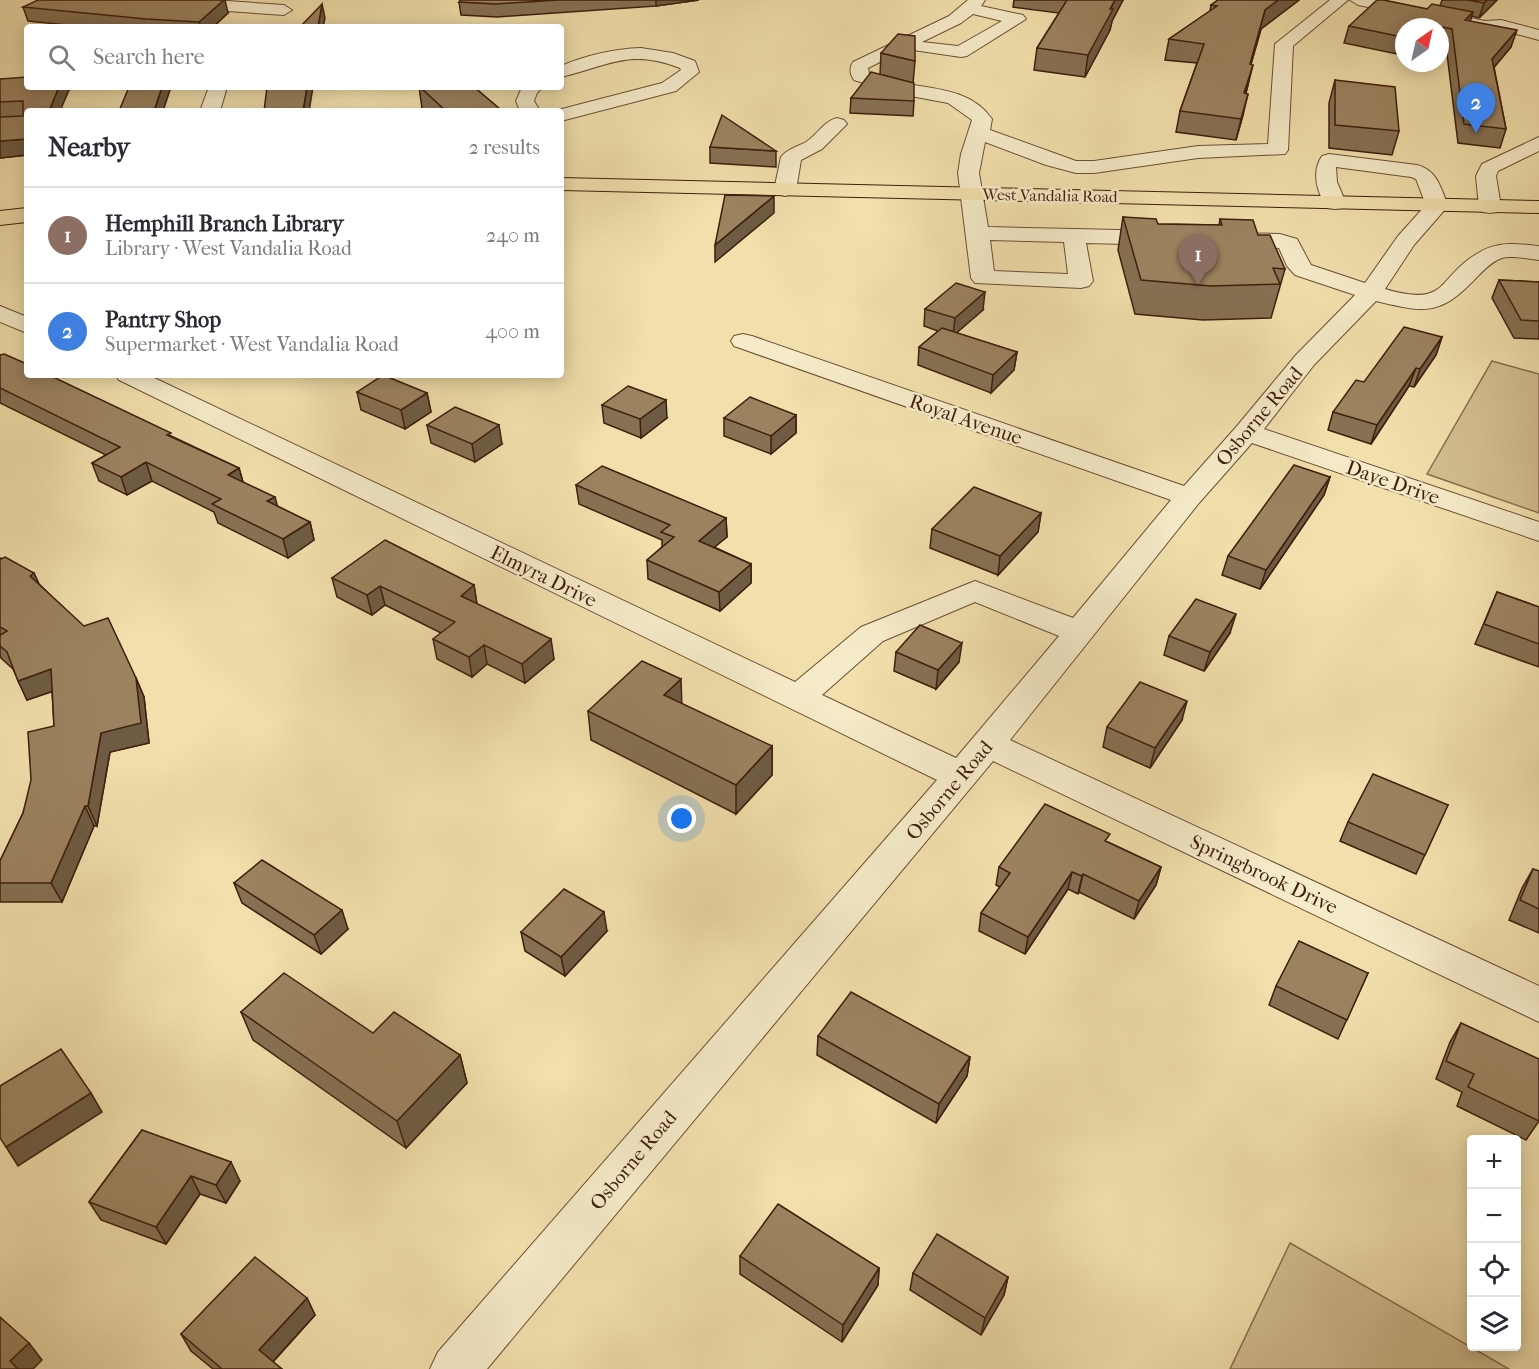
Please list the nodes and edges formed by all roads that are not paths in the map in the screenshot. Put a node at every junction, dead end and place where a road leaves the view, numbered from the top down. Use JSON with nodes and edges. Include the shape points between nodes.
{"nodes":[{"id":1,"x":141,"y":0,"type":"edge"},
{"id":2,"x":301,"y":0,"type":"edge"},
{"id":3,"x":1340,"y":0,"type":"edge"},
{"id":4,"x":1358,"y":0,"type":"edge"},
{"id":5,"x":975,"y":4,"type":"edge"},
{"id":6,"x":284,"y":10,"type":"junction"},
{"id":7,"x":268,"y":24,"type":"edge"},
{"id":8,"x":1485,"y":26,"type":"junction"},
{"id":9,"x":1539,"y":35,"type":"edge"},
{"id":10,"x":905,"y":43,"type":"junction"},
{"id":11,"x":1539,"y":45,"type":"edge"},
{"id":12,"x":564,"y":71,"type":"edge"},
{"id":13,"x":216,"y":90,"type":"edge"},
{"id":14,"x":529,"y":90,"type":"edge"},
{"id":15,"x":206,"y":108,"type":"edge"},
{"id":16,"x":529,"y":108,"type":"edge"},
{"id":17,"x":564,"y":114,"type":"edge"},
{"id":18,"x":837,"y":124,"type":"dead end"},
{"id":19,"x":981,"y":134,"type":"junction"},
{"id":20,"x":1539,"y":143,"type":"edge"},
{"id":21,"x":564,"y":184,"type":"edge"},
{"id":22,"x":785,"y":190,"type":"junction"},
{"id":23,"x":969,"y":193,"type":"junction"},
{"id":24,"x":1335,"y":203,"type":"junction"},
{"id":25,"x":1437,"y":206,"type":"junction"},
{"id":26,"x":1490,"y":207,"type":"junction"},
{"id":27,"x":1539,"y":207,"type":"edge"},
{"id":28,"x":24,"y":215,"type":"edge"},
{"id":29,"x":0,"y":218,"type":"edge"},
{"id":30,"x":978,"y":233,"type":"junction"},
{"id":31,"x":1074,"y":236,"type":"junction"},
{"id":32,"x":1188,"y":239,"type":"edge"},
{"id":33,"x":1211,"y":239,"type":"edge"},
{"id":34,"x":1539,"y":252,"type":"edge"},
{"id":35,"x":1371,"y":292,"type":"junction"},
{"id":36,"x":0,"y":313,"type":"edge"},
{"id":37,"x":24,"y":325,"type":"edge"},
{"id":38,"x":743,"y":341,"type":"dead end"},
{"id":39,"x":134,"y":378,"type":"edge"},
{"id":40,"x":1247,"y":432,"type":"junction"},
{"id":41,"x":1189,"y":497,"type":"junction"},
{"id":42,"x":1539,"y":532,"type":"edge"},
{"id":43,"x":1079,"y":632,"type":"junction"},
{"id":44,"x":798,"y":698,"type":"junction"},
{"id":45,"x":988,"y":744,"type":"junction"},
{"id":46,"x":961,"y":776,"type":"junction"},
{"id":47,"x":1539,"y":1005,"type":"edge"},
{"id":48,"x":454,"y":1369,"type":"edge"}],
"edges":[{"from":1,"to":6,"type":"street"},
{"from":2,"to":6,"type":"street"},
{"from":3,"to":19,"type":"street","via":[[1284,44],[1278,150],[1198,152],[1076,167]]},
{"from":4,"to":8,"type":"street"},
{"from":5,"to":10,"type":"street"},
{"from":5,"to":10,"type":"street","via":[[1017,19],[962,52]]},
{"from":6,"to":7,"type":"street"},
{"from":8,"to":9,"type":"street","via":[[1501,25]]},
{"from":8,"to":11,"type":"street"},
{"from":10,"to":19,"type":"street","via":[[872,56],[859,66],[860,76],[879,84],[955,98],[973,107],[982,119]]},
{"from":12,"to":17,"type":"street","via":[[603,58],[648,53],[671,57],[688,65],[690,72],[669,87]]},
{"from":13,"to":15,"type":"street"},
{"from":14,"to":16,"type":"street","via":[[525,100]]},
{"from":18,"to":22,"type":"street","via":[[815,145],[791,158]]},
{"from":19,"to":23,"type":"street","via":[[970,156]]},
{"from":20,"to":26,"type":"street","via":[[1489,168],[1486,176]]},
{"from":21,"to":22,"type":"main road","name":"West Vandalia Road"},
{"from":22,"to":23,"type":"main road","name":"West Vandalia Road"},
{"from":23,"to":24,"type":"main road","name":"West Vandalia Road"},
{"from":23,"to":30,"type":"street"},
{"from":24,"to":25,"type":"main road","name":"West Vandalia Road"},
{"from":24,"to":25,"type":"street","via":[[1326,179],[1325,165],[1329,160],[1417,171],[1425,176]]},
{"from":25,"to":26,"type":"main road","name":"West Vandalia Road"},
{"from":25,"to":35,"type":"street","name":"Osborne Road"},
{"from":26,"to":27,"type":"main road","name":"West Vandalia Road"},
{"from":28,"to":29,"type":"main road"},
{"from":30,"to":31,"type":"street"},
{"from":30,"to":31,"type":"street","via":[[983,278],[1081,281]]},
{"from":31,"to":32,"type":"street"},
{"from":33,"to":35,"type":"street","via":[[1280,241],[1289,244],[1303,270]]},
{"from":34,"to":35,"type":"street","via":[[1490,255],[1429,303]]},
{"from":35,"to":40,"type":"street","name":"Osborne Road","via":[[1305,360]]},
{"from":36,"to":37,"type":"street"},
{"from":38,"to":41,"type":"street","name":"Royal Avenue"},
{"from":39,"to":44,"type":"street","name":"Elmyra Drive"},
{"from":40,"to":41,"type":"street","name":"Osborne Road"},
{"from":40,"to":42,"type":"street","name":"Daye Drive"},
{"from":41,"to":43,"type":"street","name":"Osborne Road"},
{"from":43,"to":44,"type":"street","via":[[975,591],[872,634]]},
{"from":43,"to":45,"type":"street","name":"Osborne Road"},
{"from":44,"to":46,"type":"street","name":"Elmyra Drive"},
{"from":45,"to":46,"type":"street","name":"Osborne Road"},
{"from":45,"to":47,"type":"street","name":"Springbrook Drive"},
{"from":46,"to":48,"type":"street","name":"Osborne Road"}]}
